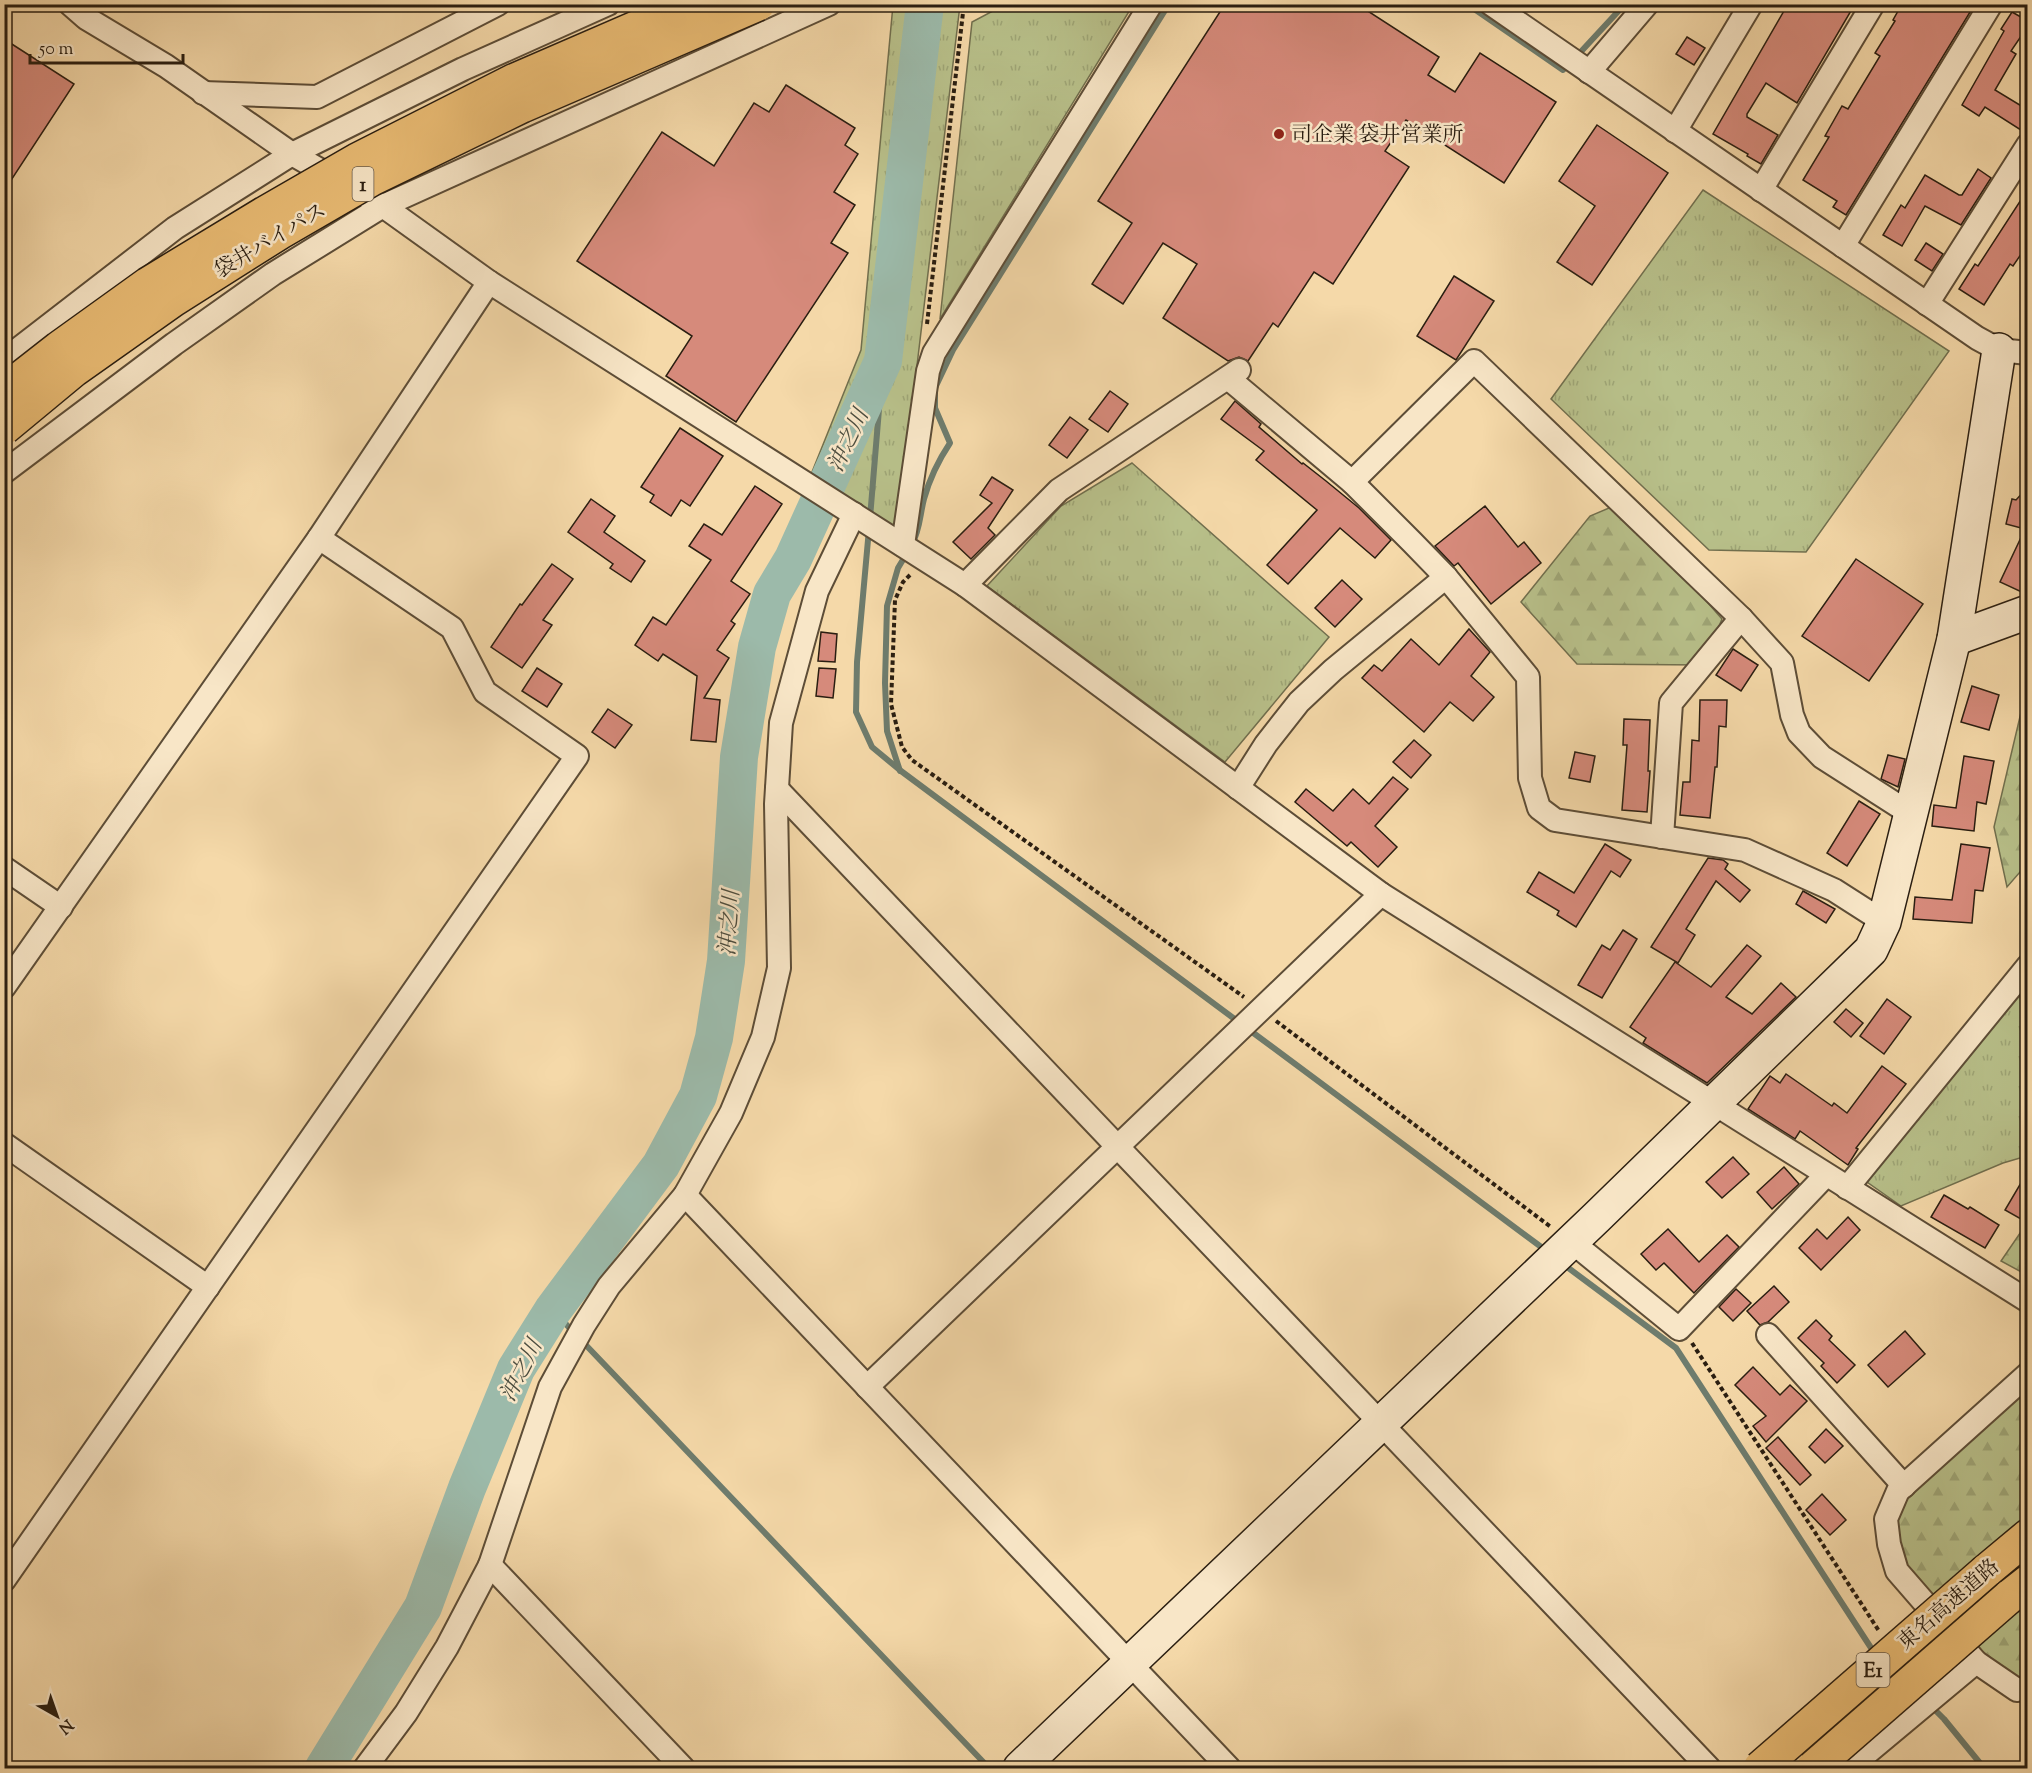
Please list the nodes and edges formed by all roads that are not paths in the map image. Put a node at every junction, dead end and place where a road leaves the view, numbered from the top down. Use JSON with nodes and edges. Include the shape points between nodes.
{"nodes":[{"id":1,"x":498,"y":4,"type":"edge"},
{"id":2,"x":608,"y":4,"type":"edge"},
{"id":3,"x":691,"y":4,"type":"edge"},
{"id":4,"x":758,"y":4,"type":"edge"},
{"id":5,"x":829,"y":4,"type":"edge"},
{"id":6,"x":1151,"y":4,"type":"edge"},
{"id":7,"x":1491,"y":4,"type":"edge"},
{"id":8,"x":1647,"y":4,"type":"edge"},
{"id":9,"x":1751,"y":4,"type":"edge"},
{"id":10,"x":1873,"y":4,"type":"edge"},
{"id":11,"x":1990,"y":4,"type":"edge"},
{"id":12,"x":75,"y":6,"type":"edge"},
{"id":13,"x":1589,"y":72,"type":"junction"},
{"id":14,"x":203,"y":93,"type":"junction"},
{"id":15,"x":1675,"y":131,"type":"junction"},
{"id":16,"x":2027,"y":146,"type":"edge"},
{"id":17,"x":292,"y":154,"type":"junction"},
{"id":18,"x":1761,"y":190,"type":"junction"},
{"id":19,"x":383,"y":206,"type":"junction"},
{"id":20,"x":1843,"y":246,"type":"junction"},
{"id":21,"x":489,"y":282,"type":"junction"},
{"id":22,"x":1927,"y":304,"type":"junction"},
{"id":23,"x":2013,"y":352,"type":"edge"},
{"id":24,"x":4,"y":360,"type":"edge"},
{"id":25,"x":4,"y":391,"type":"edge"},
{"id":26,"x":4,"y":428,"type":"edge"},
{"id":27,"x":4,"y":472,"type":"edge"},
{"id":28,"x":1352,"y":482,"type":"junction"},
{"id":29,"x":854,"y":514,"type":"junction"},
{"id":30,"x":319,"y":538,"type":"junction"},
{"id":31,"x":903,"y":545,"type":"junction"},
{"id":32,"x":1446,"y":577,"type":"junction"},
{"id":33,"x":965,"y":585,"type":"junction"},
{"id":34,"x":2028,"y":612,"type":"edge"},
{"id":35,"x":1741,"y":618,"type":"junction"},
{"id":36,"x":1954,"y":639,"type":"junction"},
{"id":37,"x":1238,"y":788,"type":"junction"},
{"id":38,"x":777,"y":789,"type":"junction"},
{"id":39,"x":1911,"y":814,"type":"junction"},
{"id":40,"x":1662,"y":837,"type":"junction"},
{"id":41,"x":4,"y":868,"type":"edge"},
{"id":42,"x":1381,"y":894,"type":"junction"},
{"id":43,"x":61,"y":907,"type":"junction"},
{"id":44,"x":1884,"y":922,"type":"junction"},
{"id":45,"x":2028,"y":966,"type":"edge"},
{"id":46,"x":4,"y":987,"type":"edge"},
{"id":47,"x":1714,"y":1103,"type":"junction"},
{"id":48,"x":4,"y":1144,"type":"edge"},
{"id":49,"x":1118,"y":1148,"type":"junction"},
{"id":50,"x":1826,"y":1175,"type":"junction"},
{"id":51,"x":1847,"y":1188,"type":"junction"},
{"id":52,"x":685,"y":1195,"type":"junction"},
{"id":53,"x":1561,"y":1252,"type":"junction"},
{"id":54,"x":208,"y":1287,"type":"junction"},
{"id":55,"x":2028,"y":1301,"type":"edge"},
{"id":56,"x":1768,"y":1335,"type":"dead end"},
{"id":57,"x":2028,"y":1374,"type":"edge"},
{"id":58,"x":867,"y":1387,"type":"junction"},
{"id":59,"x":1380,"y":1425,"type":"junction"},
{"id":60,"x":1904,"y":1486,"type":"junction"},
{"id":61,"x":2028,"y":1536,"type":"edge"},
{"id":62,"x":490,"y":1565,"type":"junction"},
{"id":63,"x":4,"y":1580,"type":"edge"},
{"id":64,"x":2018,"y":1590,"type":"edge"},
{"id":65,"x":1976,"y":1662,"type":"junction"},
{"id":66,"x":1129,"y":1664,"type":"junction"},
{"id":67,"x":2028,"y":1689,"type":"edge"},
{"id":68,"x":365,"y":1768,"type":"edge"},
{"id":69,"x":683,"y":1768,"type":"edge"},
{"id":70,"x":1020,"y":1768,"type":"edge"},
{"id":71,"x":1229,"y":1768,"type":"edge"},
{"id":72,"x":1709,"y":1768,"type":"edge"},
{"id":73,"x":1760,"y":1768,"type":"edge"},
{"id":74,"x":1813,"y":1768,"type":"edge"},
{"id":75,"x":1849,"y":1768,"type":"edge"}],
"edges":[{"from":1,"to":14,"type":"street","via":[[317,97]]},
{"from":2,"to":17,"type":"street","via":[[463,69]]},
{"from":3,"to":25,"type":"highway","name":"袋井バイパス","number":"1","bridge":true,"via":[[513,81],[357,160],[148,284]]},
{"from":4,"to":26,"type":"highway","name":"袋井バイパス","number":"1","bridge":true,"via":[[522,106],[372,179],[172,300],[74,370]]},
{"from":5,"to":19,"type":"street"},
{"from":6,"to":31,"type":"street","via":[[934,353],[928,371]]},
{"from":7,"to":13,"type":"street"},
{"from":8,"to":13,"type":"street"},
{"from":9,"to":15,"type":"street"},
{"from":10,"to":18,"type":"street"},
{"from":11,"to":20,"type":"street"},
{"from":12,"to":14,"type":"street","via":[[86,18]]},
{"from":13,"to":15,"type":"street"},
{"from":14,"to":17,"type":"street"},
{"from":15,"to":18,"type":"street"},
{"from":16,"to":22,"type":"street"},
{"from":17,"to":19,"type":"street"},
{"from":17,"to":24,"type":"street","via":[[175,228]]},
{"from":18,"to":20,"type":"street"},
{"from":19,"to":21,"type":"street"},
{"from":19,"to":27,"type":"street","via":[[255,287]]},
{"from":20,"to":22,"type":"street"},
{"from":21,"to":29,"type":"street"},
{"from":21,"to":30,"type":"street"},
{"from":22,"to":23,"type":"street","via":[[1977,338]]},
{"from":23,"to":36,"type":"street"},
{"from":28,"to":32,"type":"street"},
{"from":28,"to":33,"type":"street","via":[[1233,374],[1059,490]]},
{"from":28,"to":35,"type":"street","via":[[1474,361]]},
{"from":29,"to":31,"type":"street"},
{"from":29,"to":38,"type":"street","via":[[817,591],[781,723]]},
{"from":30,"to":43,"type":"street"},
{"from":30,"to":54,"type":"street","via":[[452,628],[485,692],[577,756]]},
{"from":31,"to":33,"type":"street"},
{"from":32,"to":37,"type":"street","via":[[1299,702]]},
{"from":32,"to":40,"type":"street","via":[[1528,677],[1530,778],[1539,808],[1555,820]]},
{"from":33,"to":37,"type":"street"},
{"from":34,"to":36,"type":"street"},
{"from":35,"to":39,"type":"street","via":[[1782,663],[1799,733],[1822,757]]},
{"from":35,"to":40,"type":"street","via":[[1671,703]]},
{"from":36,"to":39,"type":"street"},
{"from":37,"to":42,"type":"street"},
{"from":38,"to":49,"type":"street"},
{"from":38,"to":52,"type":"street","via":[[779,968],[763,1037],[731,1113]]},
{"from":39,"to":44,"type":"street"},
{"from":40,"to":44,"type":"street","via":[[1745,850],[1834,890]]},
{"from":41,"to":43,"type":"street"},
{"from":42,"to":47,"type":"street"},
{"from":42,"to":49,"type":"street"},
{"from":43,"to":46,"type":"street"},
{"from":44,"to":47,"type":"street","via":[[1871,950]]},
{"from":45,"to":51,"type":"street"},
{"from":47,"to":50,"type":"street"},
{"from":47,"to":53,"type":"street"},
{"from":48,"to":54,"type":"street"},
{"from":49,"to":58,"type":"street"},
{"from":49,"to":59,"type":"street"},
{"from":50,"to":51,"type":"street"},
{"from":50,"to":53,"type":"street","via":[[1678,1329]]},
{"from":51,"to":55,"type":"street"},
{"from":52,"to":58,"type":"street"},
{"from":52,"to":62,"type":"street","via":[[609,1286],[550,1387]]},
{"from":53,"to":59,"type":"street"},
{"from":54,"to":63,"type":"street"},
{"from":56,"to":60,"type":"street"},
{"from":57,"to":60,"type":"street"},
{"from":58,"to":66,"type":"street"},
{"from":59,"to":66,"type":"street"},
{"from":59,"to":72,"type":"street"},
{"from":60,"to":65,"type":"street","via":[[1886,1519],[1888,1544],[1897,1571]]},
{"from":61,"to":73,"type":"highway","name":"東名高速道路","number":"E1","bridge":true},
{"from":62,"to":68,"type":"street","via":[[447,1647],[406,1713]]},
{"from":62,"to":69,"type":"street"},
{"from":64,"to":74,"type":"highway","name":"東名高速道路","number":"E1","bridge":true},
{"from":65,"to":67,"type":"street","via":[[2017,1690]]},
{"from":65,"to":75,"type":"street"},
{"from":66,"to":70,"type":"street"},
{"from":66,"to":71,"type":"street"}]}
